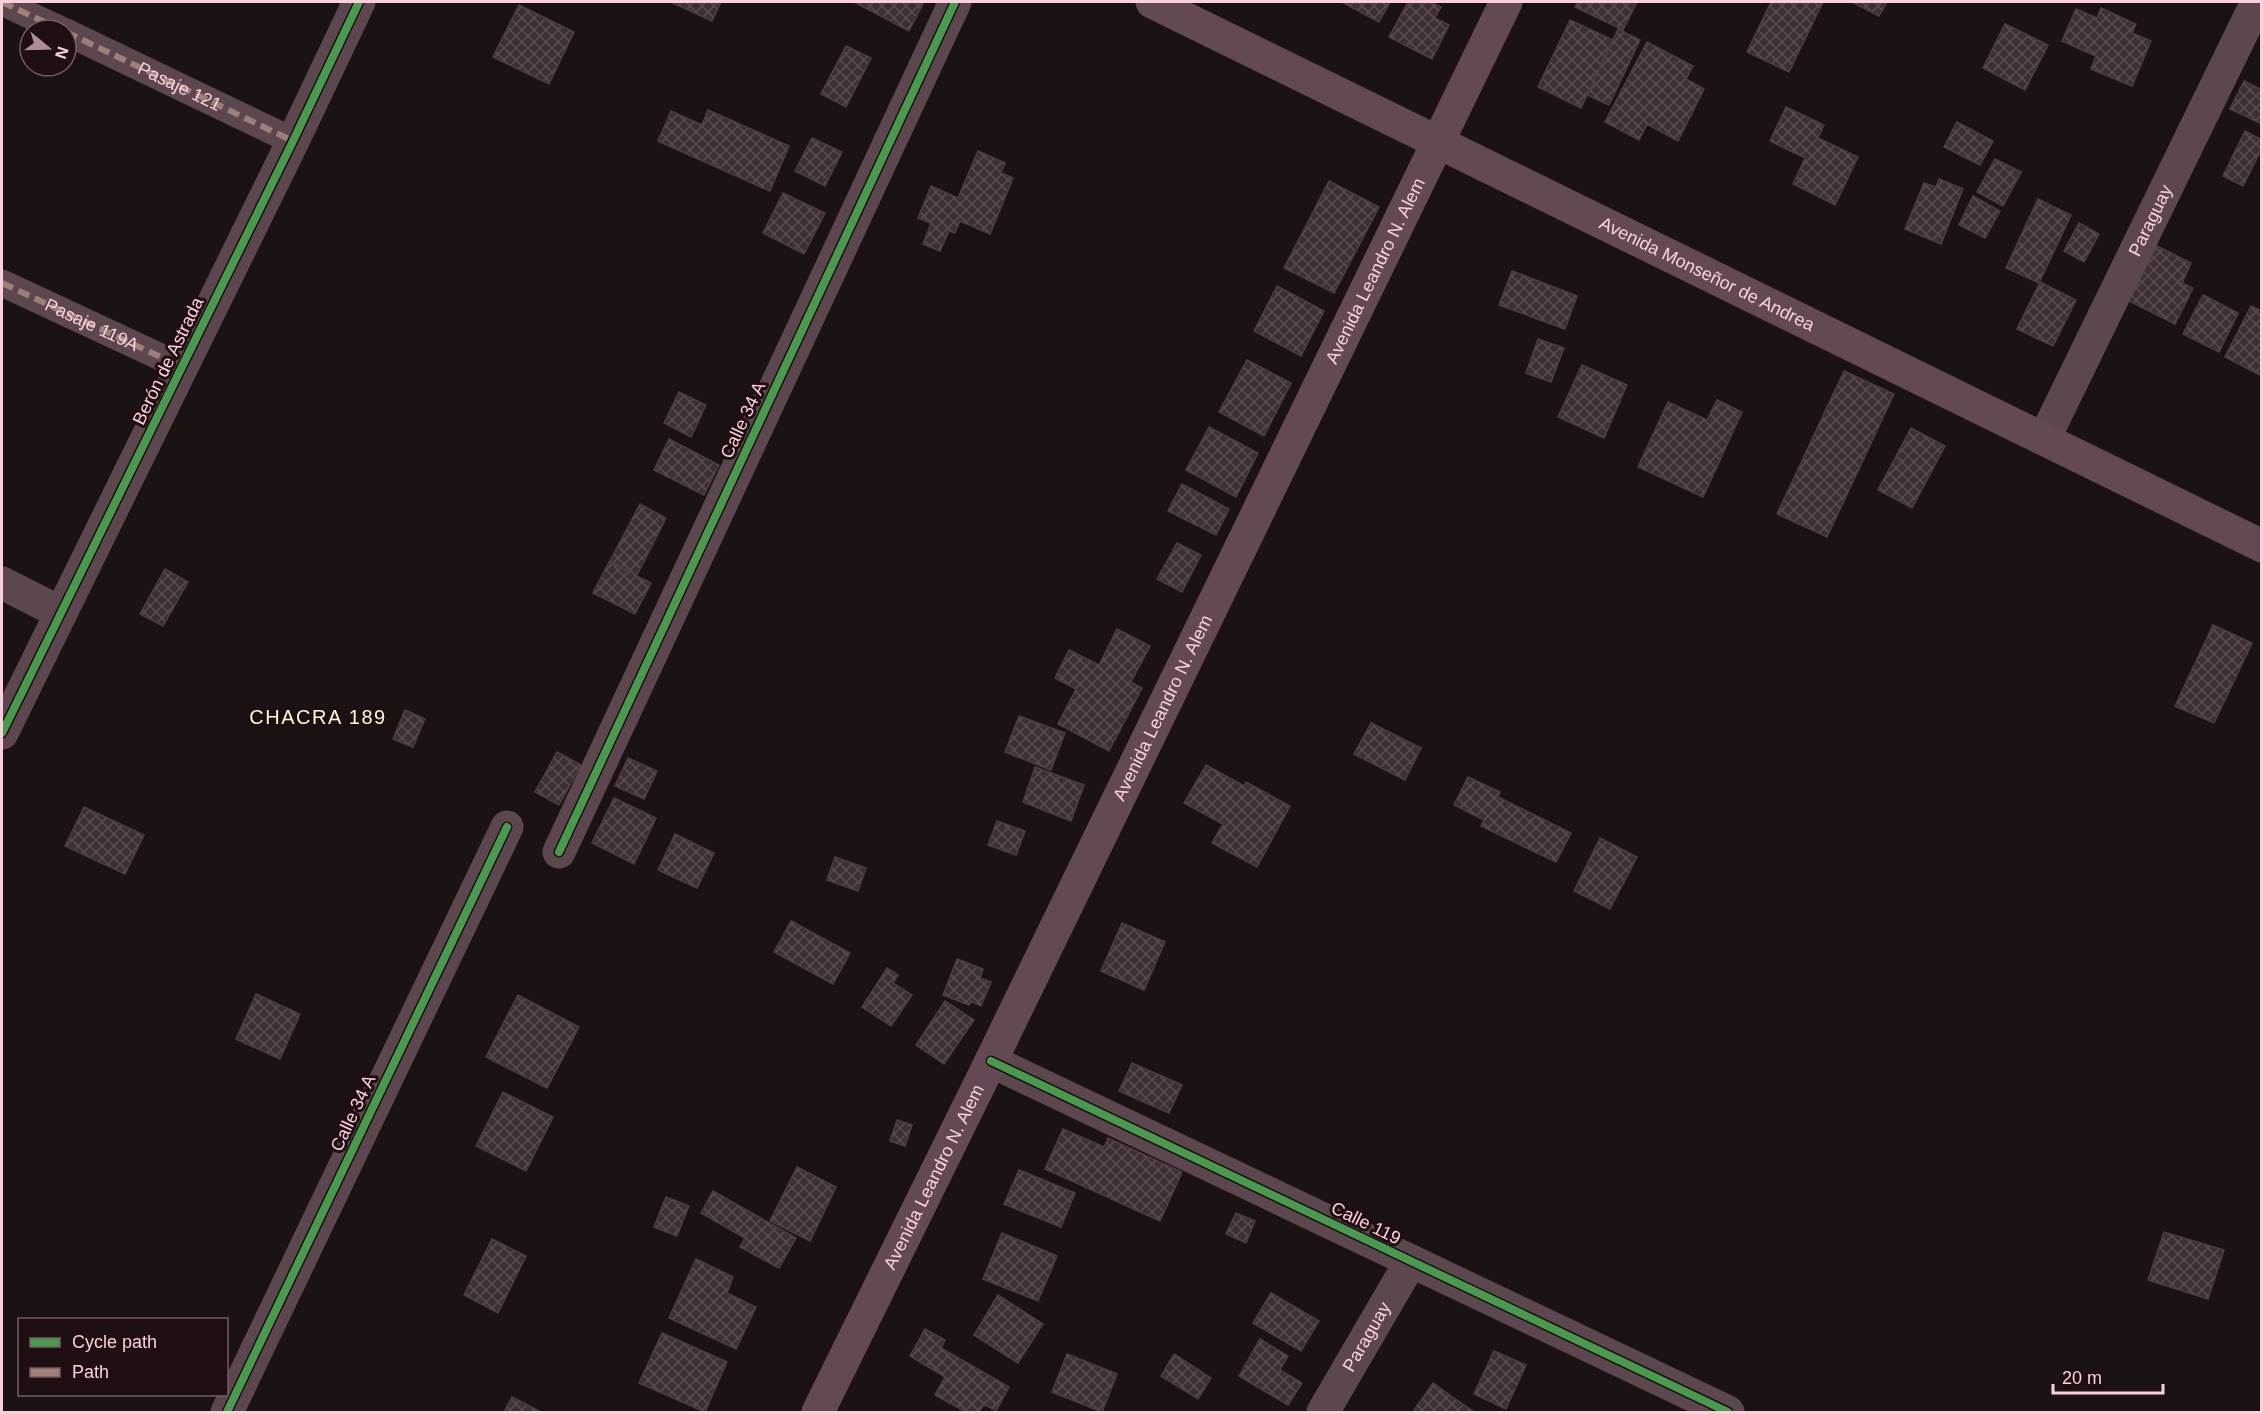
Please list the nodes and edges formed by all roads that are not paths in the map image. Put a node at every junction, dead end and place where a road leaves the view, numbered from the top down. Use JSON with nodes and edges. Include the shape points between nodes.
{"nodes":[{"id":1,"x":2,"y":2,"type":"edge"},
{"id":2,"x":359,"y":2,"type":"edge"},
{"id":3,"x":955,"y":2,"type":"edge"},
{"id":4,"x":1152,"y":2,"type":"edge"},
{"id":5,"x":1506,"y":2,"type":"edge"},
{"id":6,"x":2257,"y":2,"type":"edge"},
{"id":7,"x":36,"y":18,"type":"edge"},
{"id":8,"x":78,"y":39,"type":"edge"},
{"id":9,"x":293,"y":141,"type":"junction"},
{"id":10,"x":1437,"y":143,"type":"junction"},
{"id":11,"x":2,"y":283,"type":"edge"},
{"id":12,"x":182,"y":367,"type":"junction"},
{"id":13,"x":2044,"y":439,"type":"junction"},
{"id":14,"x":2262,"y":546,"type":"edge"},
{"id":15,"x":2,"y":583,"type":"edge"},
{"id":16,"x":61,"y":613,"type":"junction"},
{"id":17,"x":2,"y":734,"type":"edge"},
{"id":18,"x":507,"y":827,"type":"dead end"},
{"id":19,"x":559,"y":852,"type":"dead end"},
{"id":20,"x":992,"y":1061,"type":"junction"},
{"id":21,"x":1411,"y":1261,"type":"junction"},
{"id":22,"x":227,"y":1413,"type":"edge"},
{"id":23,"x":818,"y":1413,"type":"edge"},
{"id":24,"x":1323,"y":1413,"type":"edge"},
{"id":25,"x":1728,"y":1413,"type":"edge"}],
"edges":[{"from":1,"to":7,"type":"street"},
{"from":2,"to":9,"type":"street","name":"Berón de Astrada"},
{"from":3,"to":19,"type":"street","name":"Calle 34 A"},
{"from":4,"to":10,"type":"main road","name":"Avenida Monseñor de Andrea"},
{"from":5,"to":10,"type":"main road","name":"Avenida Leandro N. Alem"},
{"from":6,"to":13,"type":"street","name":"Paraguay"},
{"from":8,"to":9,"type":"street","name":"Pasaje 121"},
{"from":9,"to":12,"type":"street","name":"Berón de Astrada"},
{"from":10,"to":13,"type":"main road","name":"Avenida Monseñor de Andrea"},
{"from":10,"to":20,"type":"main road","name":"Avenida Leandro N. Alem"},
{"from":11,"to":12,"type":"street","name":"Pasaje 119A"},
{"from":12,"to":16,"type":"street","name":"Berón de Astrada"},
{"from":13,"to":14,"type":"main road","name":"Avenida Monseñor de Andrea"},
{"from":15,"to":16,"type":"street"},
{"from":16,"to":17,"type":"street","name":"Berón de Astrada"},
{"from":18,"to":22,"type":"street","name":"Calle 34 A"},
{"from":20,"to":21,"type":"street","name":"Calle 119"},
{"from":20,"to":23,"type":"main road","name":"Avenida Leandro N. Alem"},
{"from":21,"to":24,"type":"street","name":"Paraguay"},
{"from":21,"to":25,"type":"street","name":"Calle 119"}]}
